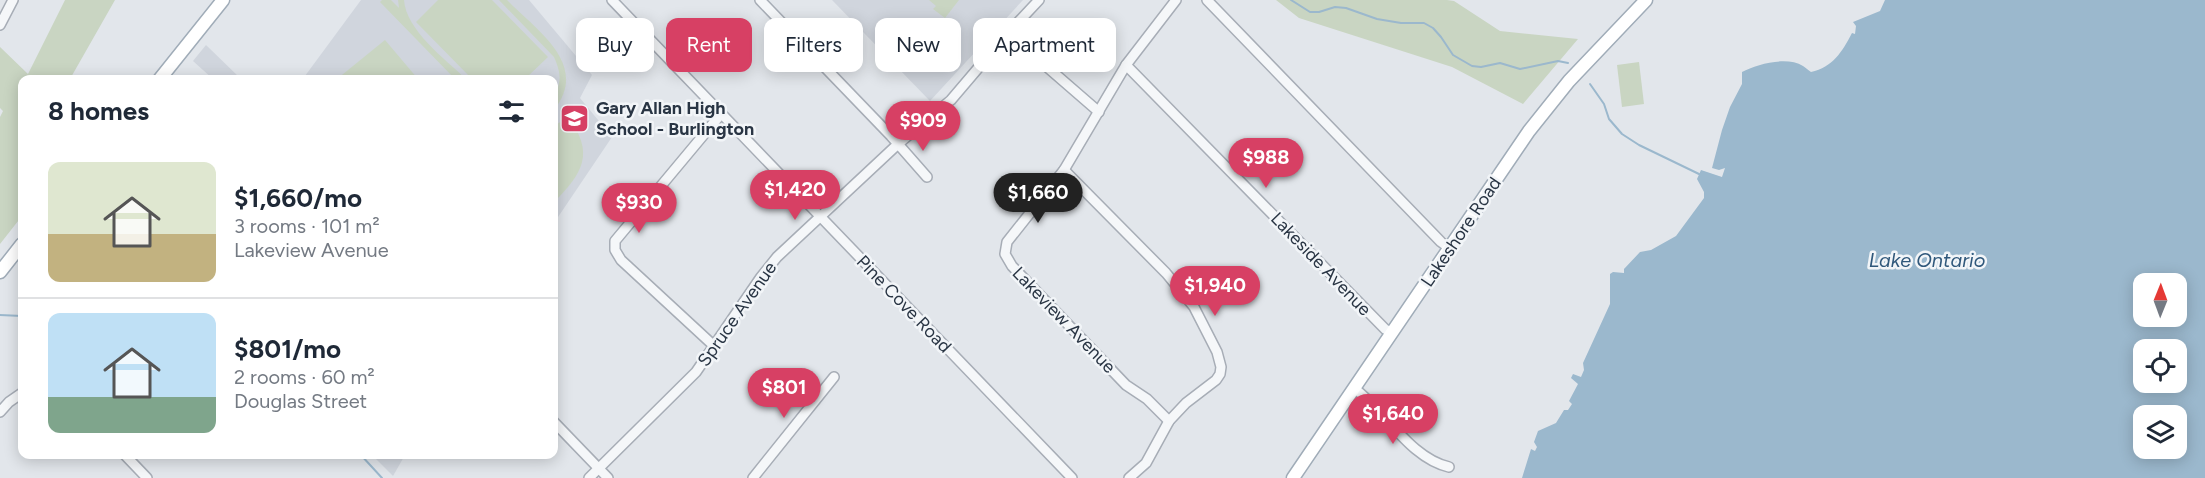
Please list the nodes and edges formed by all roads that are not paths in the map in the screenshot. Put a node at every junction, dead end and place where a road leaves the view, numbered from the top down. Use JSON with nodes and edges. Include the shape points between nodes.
{"nodes":[{"id":1,"x":13,"y":0,"type":"edge"},
{"id":2,"x":223,"y":0,"type":"edge"},
{"id":3,"x":612,"y":0,"type":"edge"},
{"id":4,"x":760,"y":0,"type":"edge"},
{"id":5,"x":1039,"y":0,"type":"edge"},
{"id":6,"x":1176,"y":0,"type":"edge"},
{"id":7,"x":1207,"y":0,"type":"edge"},
{"id":8,"x":1646,"y":0,"type":"edge"},
{"id":9,"x":1022,"y":18,"type":"edge"},
{"id":10,"x":0,"y":25,"type":"edge"},
{"id":11,"x":1126,"y":65,"type":"junction"},
{"id":12,"x":975,"y":72,"type":"edge"},
{"id":13,"x":1053,"y":72,"type":"edge"},
{"id":14,"x":163,"y":75,"type":"edge"},
{"id":15,"x":1100,"y":112,"type":"junction"},
{"id":16,"x":721,"y":114,"type":"junction"},
{"id":17,"x":898,"y":144,"type":"junction"},
{"id":18,"x":1064,"y":170,"type":"junction"},
{"id":19,"x":927,"y":177,"type":"dead end"},
{"id":20,"x":820,"y":216,"type":"junction"},
{"id":21,"x":1449,"y":248,"type":"junction"},
{"id":22,"x":18,"y":249,"type":"edge"},
{"id":23,"x":0,"y":272,"type":"edge"},
{"id":24,"x":1392,"y":333,"type":"junction"},
{"id":25,"x":713,"y":345,"type":"junction"},
{"id":26,"x":834,"y":377,"type":"dead end"},
{"id":27,"x":1354,"y":388,"type":"junction"},
{"id":28,"x":18,"y":396,"type":"edge"},
{"id":29,"x":0,"y":412,"type":"edge"},
{"id":30,"x":1169,"y":421,"type":"junction"},
{"id":31,"x":558,"y":426,"type":"edge"},
{"id":32,"x":129,"y":459,"type":"edge"},
{"id":33,"x":1449,"y":467,"type":"dead end"},
{"id":34,"x":599,"y":468,"type":"junction"},
{"id":35,"x":147,"y":478,"type":"edge"},
{"id":36,"x":589,"y":478,"type":"edge"},
{"id":37,"x":608,"y":478,"type":"edge"},
{"id":38,"x":753,"y":478,"type":"edge"},
{"id":39,"x":1072,"y":478,"type":"edge"},
{"id":40,"x":1129,"y":478,"type":"edge"},
{"id":41,"x":1293,"y":478,"type":"edge"}],
"edges":[{"from":1,"to":10,"type":"street"},
{"from":2,"to":14,"type":"main road"},
{"from":3,"to":16,"type":"street","name":"Pine Cove Road"},
{"from":4,"to":17,"type":"street"},
{"from":5,"to":9,"type":"street","name":"Spruce Avenue"},
{"from":6,"to":11,"type":"street","name":"Lakeview Avenue"},
{"from":7,"to":21,"type":"street"},
{"from":8,"to":21,"type":"main road","name":"Lakeshore Road","via":[[1558,94]]},
{"from":11,"to":15,"type":"street","name":"Lakeview Avenue"},
{"from":11,"to":24,"type":"street","name":"Lakeside Avenue"},
{"from":12,"to":17,"type":"street","name":"Spruce Avenue","via":[[951,100]]},
{"from":13,"to":15,"type":"street"},
{"from":15,"to":18,"type":"street","name":"Lakeview Avenue"},
{"from":16,"to":20,"type":"street","name":"Pine Cove Road"},
{"from":16,"to":25,"type":"street","via":[[615,242],[621,260]]},
{"from":17,"to":19,"type":"street"},
{"from":17,"to":20,"type":"street","name":"Spruce Avenue"},
{"from":18,"to":30,"type":"street","via":[[1166,273],[1194,307],[1217,352],[1221,367],[1216,380]]},
{"from":18,"to":30,"type":"street","name":"Lakeview Avenue","via":[[1007,242],[1005,254],[1012,266],[1126,385]]},
{"from":20,"to":25,"type":"street","name":"Spruce Avenue","via":[[760,277]]},
{"from":20,"to":39,"type":"street","name":"Pine Cove Road"},
{"from":21,"to":24,"type":"main road","name":"Lakeshore Road"},
{"from":22,"to":23,"type":"main road"},
{"from":24,"to":27,"type":"main road","name":"Lakeshore Road"},
{"from":25,"to":34,"type":"street","name":"Spruce Avenue","via":[[696,372]]},
{"from":26,"to":38,"type":"street"},
{"from":27,"to":33,"type":"street","via":[[1421,454]]},
{"from":27,"to":41,"type":"main road","name":"Lakeshore Road"},
{"from":28,"to":29,"type":"street"},
{"from":30,"to":40,"type":"street","via":[[1146,463]]},
{"from":31,"to":34,"type":"street"},
{"from":32,"to":35,"type":"street"},
{"from":34,"to":36,"type":"street","name":"Spruce Avenue"},
{"from":34,"to":37,"type":"street"}]}
